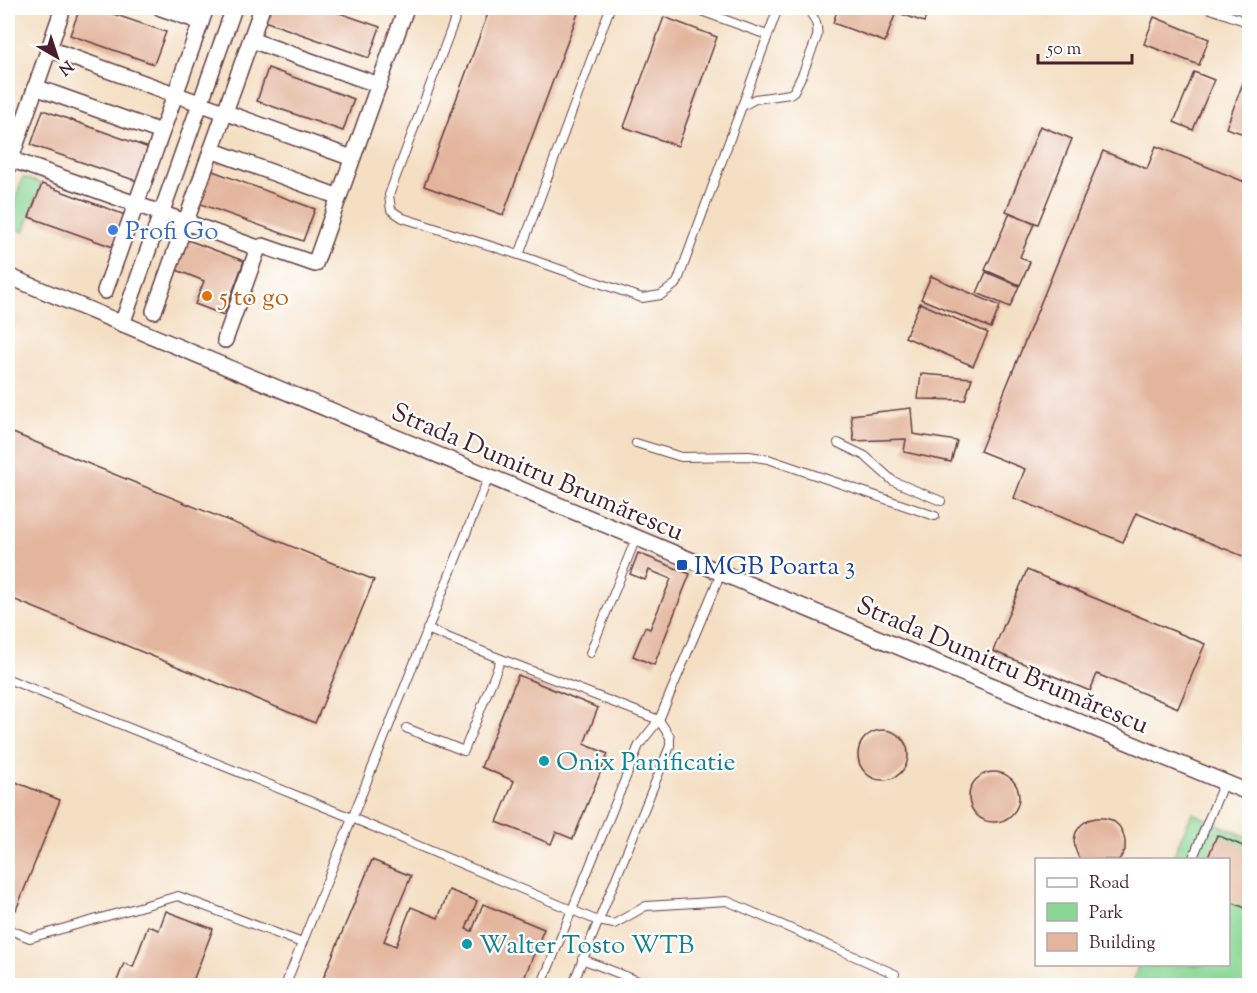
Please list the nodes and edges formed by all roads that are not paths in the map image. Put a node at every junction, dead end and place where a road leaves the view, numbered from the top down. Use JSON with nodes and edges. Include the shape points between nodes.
{"nodes":[{"id":1,"x":63,"y":8,"type":"edge"},
{"id":2,"x":161,"y":8,"type":"edge"},
{"id":3,"x":234,"y":8,"type":"edge"},
{"id":4,"x":262,"y":8,"type":"edge"},
{"id":5,"x":459,"y":8,"type":"edge"},
{"id":6,"x":609,"y":8,"type":"edge"},
{"id":7,"x":693,"y":8,"type":"edge"},
{"id":8,"x":778,"y":8,"type":"edge"},
{"id":9,"x":807,"y":8,"type":"edge"},
{"id":10,"x":1208,"y":8,"type":"edge"},
{"id":11,"x":401,"y":9,"type":"edge"},
{"id":12,"x":203,"y":15,"type":"edge"},
{"id":13,"x":1250,"y":23,"type":"edge"},
{"id":14,"x":767,"y":35,"type":"junction"},
{"id":15,"x":251,"y":40,"type":"junction"},
{"id":16,"x":49,"y":49,"type":"junction"},
{"id":17,"x":378,"y":85,"type":"junction"},
{"id":18,"x":35,"y":87,"type":"junction"},
{"id":19,"x":175,"y":94,"type":"junction"},
{"id":20,"x":200,"y":103,"type":"junction"},
{"id":21,"x":741,"y":107,"type":"junction"},
{"id":22,"x":225,"y":112,"type":"junction"},
{"id":23,"x":161,"y":132,"type":"junction"},
{"id":24,"x":211,"y":150,"type":"junction"},
{"id":25,"x":352,"y":158,"type":"junction"},
{"id":26,"x":9,"y":163,"type":"edge"},
{"id":27,"x":339,"y":197,"type":"junction"},
{"id":28,"x":136,"y":204,"type":"junction"},
{"id":29,"x":160,"y":213,"type":"junction"},
{"id":30,"x":186,"y":222,"type":"junction"},
{"id":31,"x":258,"y":248,"type":"junction"},
{"id":32,"x":519,"y":255,"type":"junction"},
{"id":33,"x":8,"y":276,"type":"edge"},
{"id":34,"x":105,"y":291,"type":"dead end"},
{"id":35,"x":154,"y":311,"type":"dead end"},
{"id":36,"x":122,"y":324,"type":"junction"},
{"id":37,"x":225,"y":340,"type":"dead end"},
{"id":38,"x":636,"y":443,"type":"dead end"},
{"id":39,"x":838,"y":443,"type":"dead end"},
{"id":40,"x":489,"y":476,"type":"junction"},
{"id":41,"x":941,"y":501,"type":"dead end"},
{"id":42,"x":935,"y":516,"type":"dead end"},
{"id":43,"x":636,"y":538,"type":"junction"},
{"id":44,"x":721,"y":573,"type":"junction"},
{"id":45,"x":428,"y":629,"type":"junction"},
{"id":46,"x":590,"y":653,"type":"dead end"},
{"id":47,"x":501,"y":659,"type":"junction"},
{"id":48,"x":8,"y":679,"type":"edge"},
{"id":49,"x":659,"y":720,"type":"junction"},
{"id":50,"x":406,"y":728,"type":"dead end"},
{"id":51,"x":1224,"y":782,"type":"junction"},
{"id":52,"x":1250,"y":793,"type":"edge"},
{"id":53,"x":352,"y":818,"type":"junction"},
{"id":54,"x":1193,"y":858,"type":"edge"},
{"id":55,"x":572,"y":910,"type":"junction"},
{"id":56,"x":598,"y":921,"type":"junction"},
{"id":57,"x":8,"y":929,"type":"edge"},
{"id":58,"x":302,"y":943,"type":"junction"},
{"id":59,"x":582,"y":959,"type":"junction"},
{"id":60,"x":895,"y":975,"type":"dead end"},
{"id":61,"x":643,"y":983,"type":"dead end"},
{"id":62,"x":285,"y":986,"type":"edge"},
{"id":63,"x":541,"y":986,"type":"edge"},
{"id":64,"x":572,"y":986,"type":"edge"}],
"edges":[{"from":1,"to":16,"type":"street"},
{"from":2,"to":12,"type":"street"},
{"from":3,"to":20,"type":"street"},
{"from":4,"to":15,"type":"street"},
{"from":5,"to":32,"type":"lane","via":[[389,195],[390,210],[403,218]]},
{"from":6,"to":32,"type":"lane"},
{"from":7,"to":14,"type":"lane"},
{"from":8,"to":14,"type":"lane"},
{"from":9,"to":21,"type":"lane","via":[[818,30],[797,88],[790,94],[761,98]]},
{"from":10,"to":13,"type":"lane"},
{"from":11,"to":17,"type":"street"},
{"from":12,"to":19,"type":"street"},
{"from":14,"to":21,"type":"lane"},
{"from":15,"to":17,"type":"street"},
{"from":15,"to":22,"type":"street"},
{"from":16,"to":18,"type":"street"},
{"from":16,"to":19,"type":"street"},
{"from":17,"to":25,"type":"street"},
{"from":18,"to":23,"type":"street"},
{"from":18,"to":26,"type":"street"},
{"from":19,"to":20,"type":"street"},
{"from":19,"to":23,"type":"street"},
{"from":20,"to":22,"type":"street"},
{"from":20,"to":29,"type":"street"},
{"from":21,"to":32,"type":"lane","via":[[677,283],[661,295],[642,298]]},
{"from":22,"to":24,"type":"street"},
{"from":22,"to":25,"type":"street"},
{"from":23,"to":28,"type":"street"},
{"from":24,"to":27,"type":"street"},
{"from":24,"to":30,"type":"street"},
{"from":25,"to":27,"type":"street"},
{"from":26,"to":28,"type":"street"},
{"from":27,"to":31,"type":"street","via":[[315,264],[263,246]]},
{"from":28,"to":29,"type":"street"},
{"from":28,"to":34,"type":"street"},
{"from":29,"to":30,"type":"street"},
{"from":29,"to":36,"type":"street"},
{"from":30,"to":31,"type":"street"},
{"from":30,"to":35,"type":"street"},
{"from":31,"to":37,"type":"street"},
{"from":33,"to":36,"type":"street","name":"Strada Dumitru Brumărescu"},
{"from":36,"to":40,"type":"street","name":"Strada Dumitru Brumărescu"},
{"from":38,"to":42,"type":"lane","via":[[681,457],[768,459]]},
{"from":39,"to":41,"type":"lane","via":[[866,456],[893,481]]},
{"from":40,"to":43,"type":"street","name":"Strada Dumitru Brumărescu"},
{"from":40,"to":45,"type":"lane"},
{"from":43,"to":44,"type":"street","name":"Strada Dumitru Brumărescu"},
{"from":43,"to":46,"type":"lane"},
{"from":44,"to":49,"type":"lane"},
{"from":44,"to":51,"type":"street","name":"Strada Dumitru Brumărescu"},
{"from":45,"to":47,"type":"lane"},
{"from":45,"to":53,"type":"lane"},
{"from":47,"to":49,"type":"lane"},
{"from":47,"to":50,"type":"lane","via":[[464,751]]},
{"from":48,"to":53,"type":"lane"},
{"from":49,"to":55,"type":"lane","via":[[639,745]]},
{"from":49,"to":56,"type":"lane","via":[[670,737],[670,746]]},
{"from":51,"to":52,"type":"street","name":"Strada Dumitru Brumărescu"},
{"from":51,"to":54,"type":"lane"},
{"from":53,"to":55,"type":"lane"},
{"from":53,"to":58,"type":"lane"},
{"from":55,"to":56,"type":"lane"},
{"from":55,"to":63,"type":"lane"},
{"from":56,"to":59,"type":"lane"},
{"from":56,"to":60,"type":"lane","via":[[614,924],[646,906],[727,901]]},
{"from":57,"to":58,"type":"lane","via":[[30,938],[177,896]]},
{"from":58,"to":62,"type":"lane"},
{"from":59,"to":61,"type":"lane"},
{"from":59,"to":64,"type":"lane"}]}
